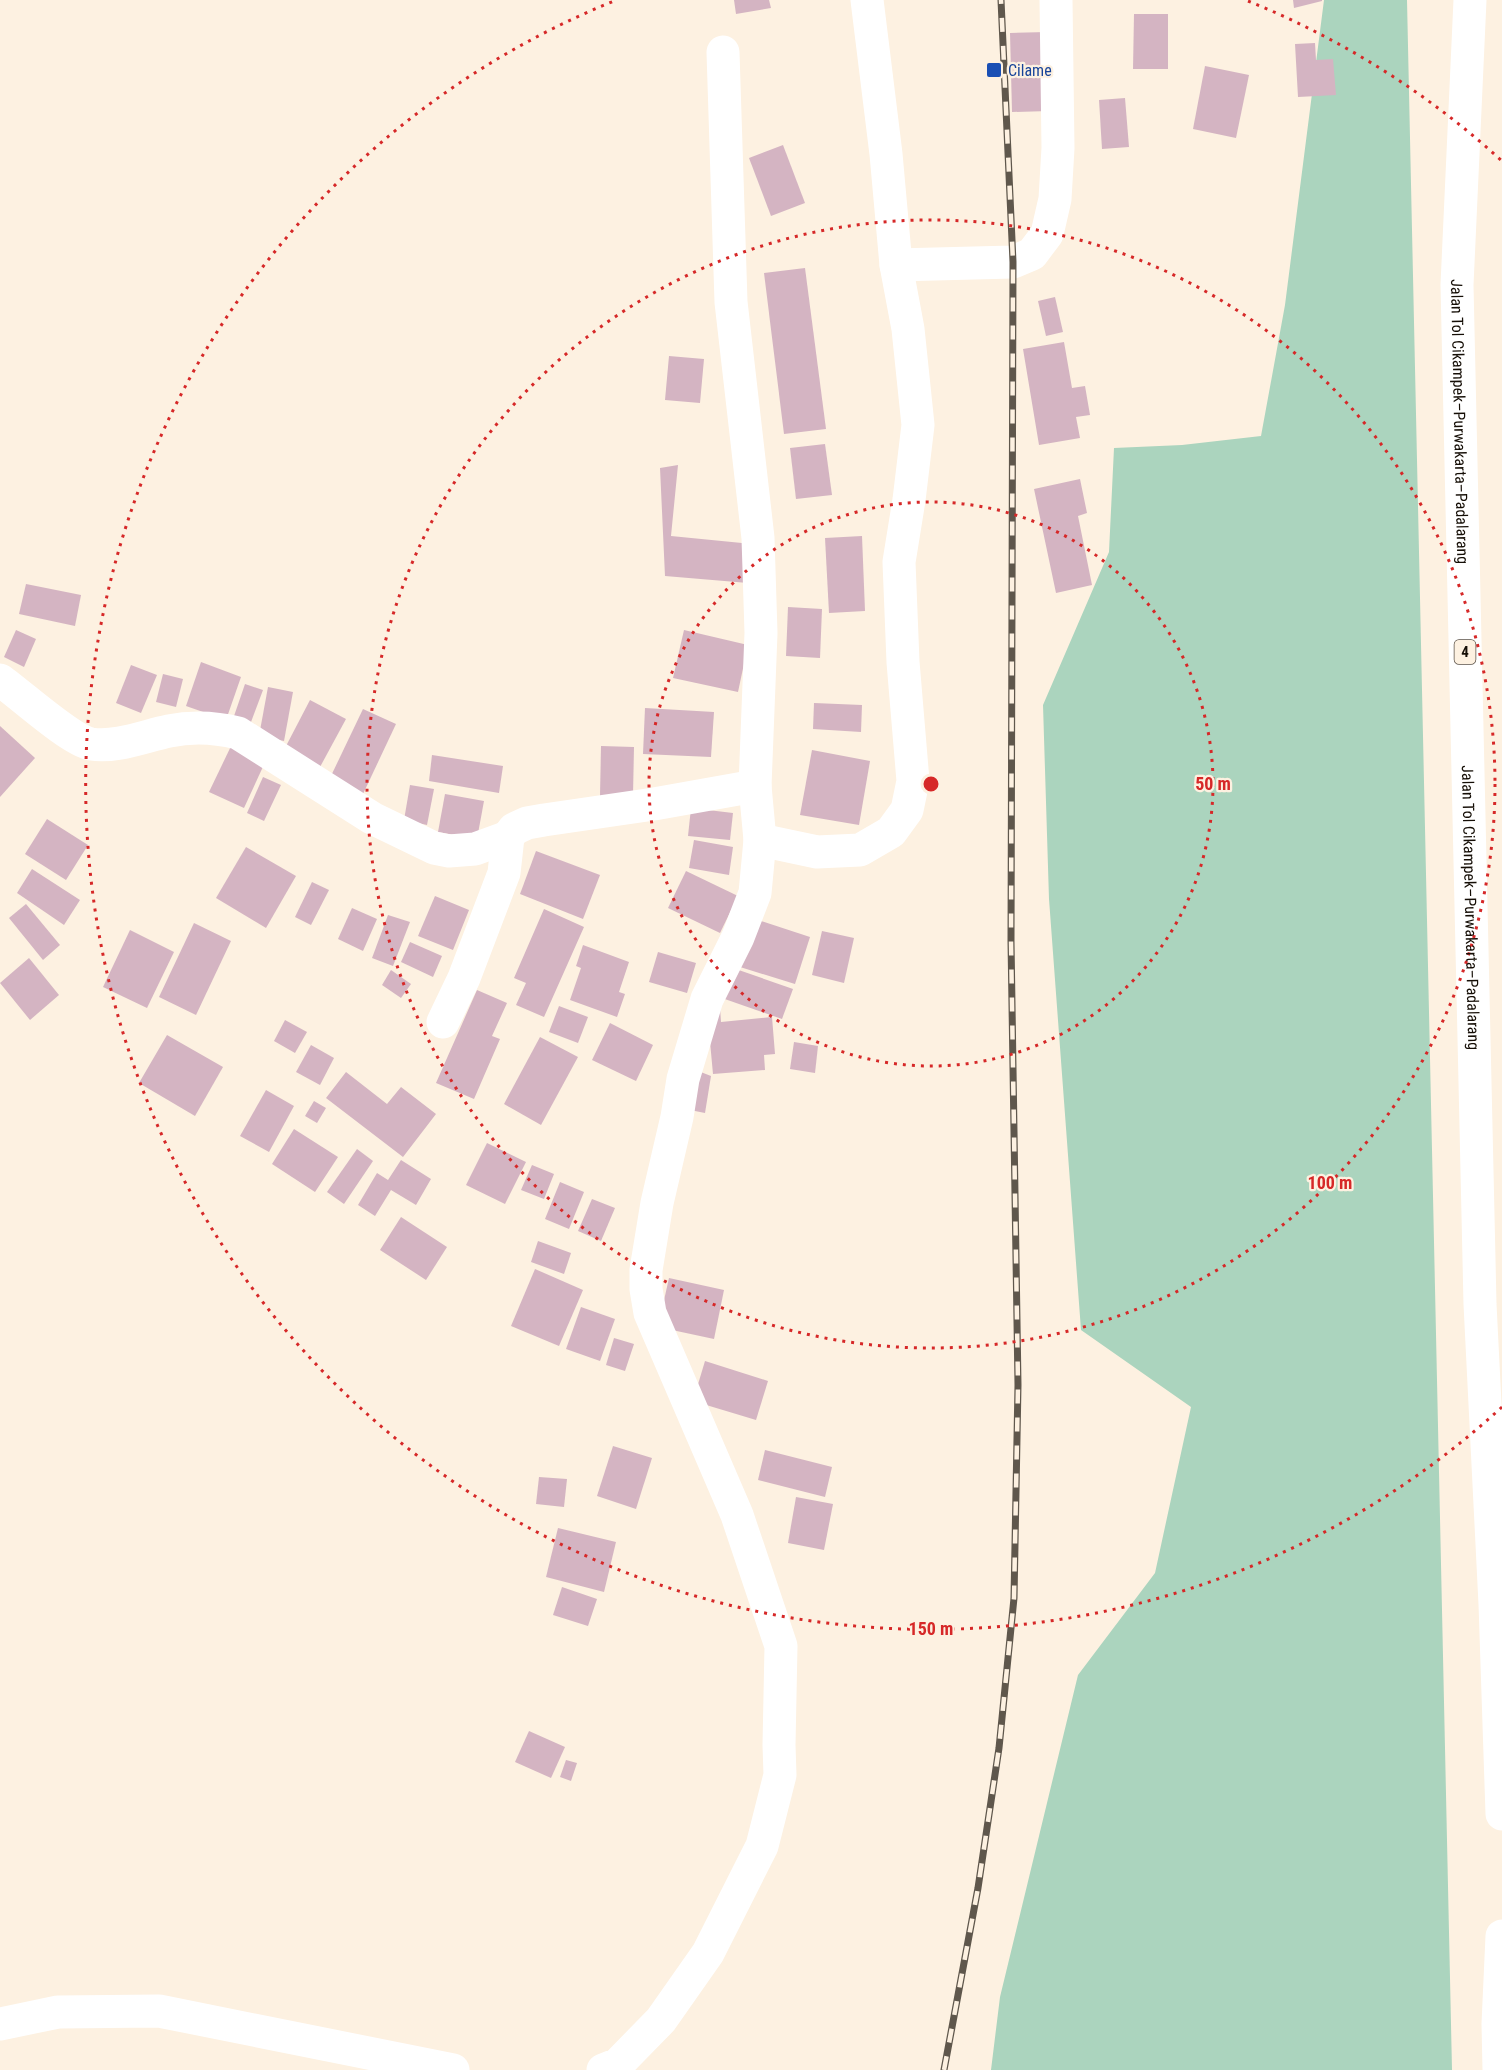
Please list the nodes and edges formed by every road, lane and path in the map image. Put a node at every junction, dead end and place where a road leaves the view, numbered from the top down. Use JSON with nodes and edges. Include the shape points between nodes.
{"nodes":[{"id":1,"x":867,"y":0,"type":"edge"},
{"id":2,"x":1056,"y":0,"type":"edge"},
{"id":3,"x":1470,"y":0,"type":"edge"},
{"id":4,"x":723,"y":52,"type":"dead end"},
{"id":5,"x":896,"y":265,"type":"junction"},
{"id":6,"x":0,"y":680,"type":"edge"},
{"id":7,"x":754,"y":786,"type":"junction"},
{"id":8,"x":508,"y":837,"type":"junction"},
{"id":9,"x":760,"y":840,"type":"junction"},
{"id":10,"x":443,"y":1022,"type":"dead end"},
{"id":11,"x":1502,"y":1814,"type":"edge"},
{"id":12,"x":1502,"y":1936,"type":"edge"},
{"id":13,"x":0,"y":2024,"type":"edge"},
{"id":14,"x":453,"y":2070,"type":"edge"},
{"id":15,"x":603,"y":2070,"type":"edge"},
{"id":16,"x":1499,"y":2070,"type":"edge"}],
"edges":[{"from":1,"to":5,"type":"main road"},
{"from":2,"to":5,"type":"main road","via":[[1058,148],[1055,199],[1047,234],[1032,254],[1013,262]]},
{"from":3,"to":11,"type":"main road","name":"Jalan Tol Cikampek–Purwakarta–Padalarang","number":"4","via":[[1457,296],[1479,1292]]},
{"from":4,"to":7,"type":"main road","via":[[730,302],[758,538],[761,633]]},
{"from":5,"to":9,"type":"main road","via":[[908,329],[918,424],[899,562],[913,781],[907,810],[891,832],[860,850],[817,852]]},
{"from":6,"to":8,"type":"main road","via":[[90,744],[111,744],[195,727],[238,733],[372,818],[434,848],[475,849]]},
{"from":7,"to":8,"type":"main road","via":[[527,823]]},
{"from":7,"to":9,"type":"main road"},
{"from":8,"to":10,"type":"main road","via":[[504,873]]},
{"from":9,"to":15,"type":"main road","via":[[755,893],[707,999],[683,1079],[657,1203],[646,1289],[650,1313],[737,1515],[781,1646],[780,1775],[762,1846],[708,1953],[661,2020],[618,2064]]},
{"from":12,"to":16,"type":"main road"},
{"from":13,"to":14,"type":"main road","via":[[58,2012],[159,2011]]}]}
